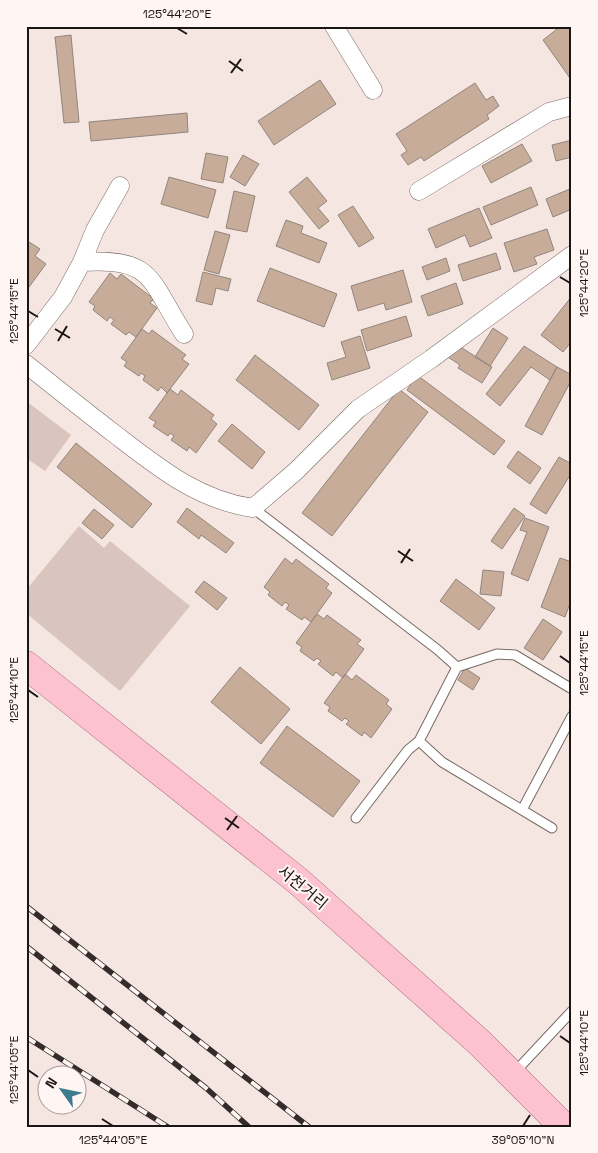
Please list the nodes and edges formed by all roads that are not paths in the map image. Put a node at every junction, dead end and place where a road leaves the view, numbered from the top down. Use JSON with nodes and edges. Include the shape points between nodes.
{"nodes":[{"id":1,"x":334,"y":26,"type":"edge"},
{"id":2,"x":373,"y":90,"type":"dead end"},
{"id":3,"x":572,"y":106,"type":"edge"},
{"id":4,"x":120,"y":186,"type":"dead end"},
{"id":5,"x":418,"y":192,"type":"dead end"},
{"id":6,"x":572,"y":256,"type":"edge"},
{"id":7,"x":82,"y":262,"type":"junction"},
{"id":8,"x":184,"y":334,"type":"dead end"},
{"id":9,"x":26,"y":345,"type":"edge"},
{"id":10,"x":26,"y":364,"type":"edge"},
{"id":11,"x":253,"y":508,"type":"junction"},
{"id":12,"x":26,"y":664,"type":"edge"},
{"id":13,"x":457,"y":668,"type":"junction"},
{"id":14,"x":572,"y":689,"type":"edge"},
{"id":15,"x":572,"y":716,"type":"edge"},
{"id":16,"x":419,"y":741,"type":"junction"},
{"id":17,"x":522,"y":810,"type":"junction"},
{"id":18,"x":356,"y":818,"type":"dead end"},
{"id":19,"x":552,"y":828,"type":"dead end"},
{"id":20,"x":572,"y":1011,"type":"edge"},
{"id":21,"x":512,"y":1075,"type":"junction"},
{"id":22,"x":564,"y":1127,"type":"edge"}],
"edges":[{"from":1,"to":2,"type":"street"},
{"from":3,"to":5,"type":"street","via":[[549,112]]},
{"from":4,"to":7,"type":"street","via":[[95,230]]},
{"from":6,"to":11,"type":"street","via":[[358,408],[296,471]]},
{"from":7,"to":8,"type":"street","via":[[111,260],[133,266],[162,294]]},
{"from":7,"to":9,"type":"street","via":[[63,296]]},
{"from":10,"to":11,"type":"street","via":[[167,474],[202,494]]},
{"from":11,"to":13,"type":"lane"},
{"from":12,"to":21,"type":"main road","name":"서천거리","via":[[298,881]]},
{"from":13,"to":14,"type":"lane","via":[[497,654],[515,655]]},
{"from":13,"to":16,"type":"lane"},
{"from":15,"to":17,"type":"lane"},
{"from":16,"to":17,"type":"lane","via":[[442,762]]},
{"from":16,"to":18,"type":"lane","via":[[408,750]]},
{"from":17,"to":19,"type":"lane"},
{"from":20,"to":21,"type":"lane"},
{"from":21,"to":22,"type":"main road","name":"서천거리"}]}
